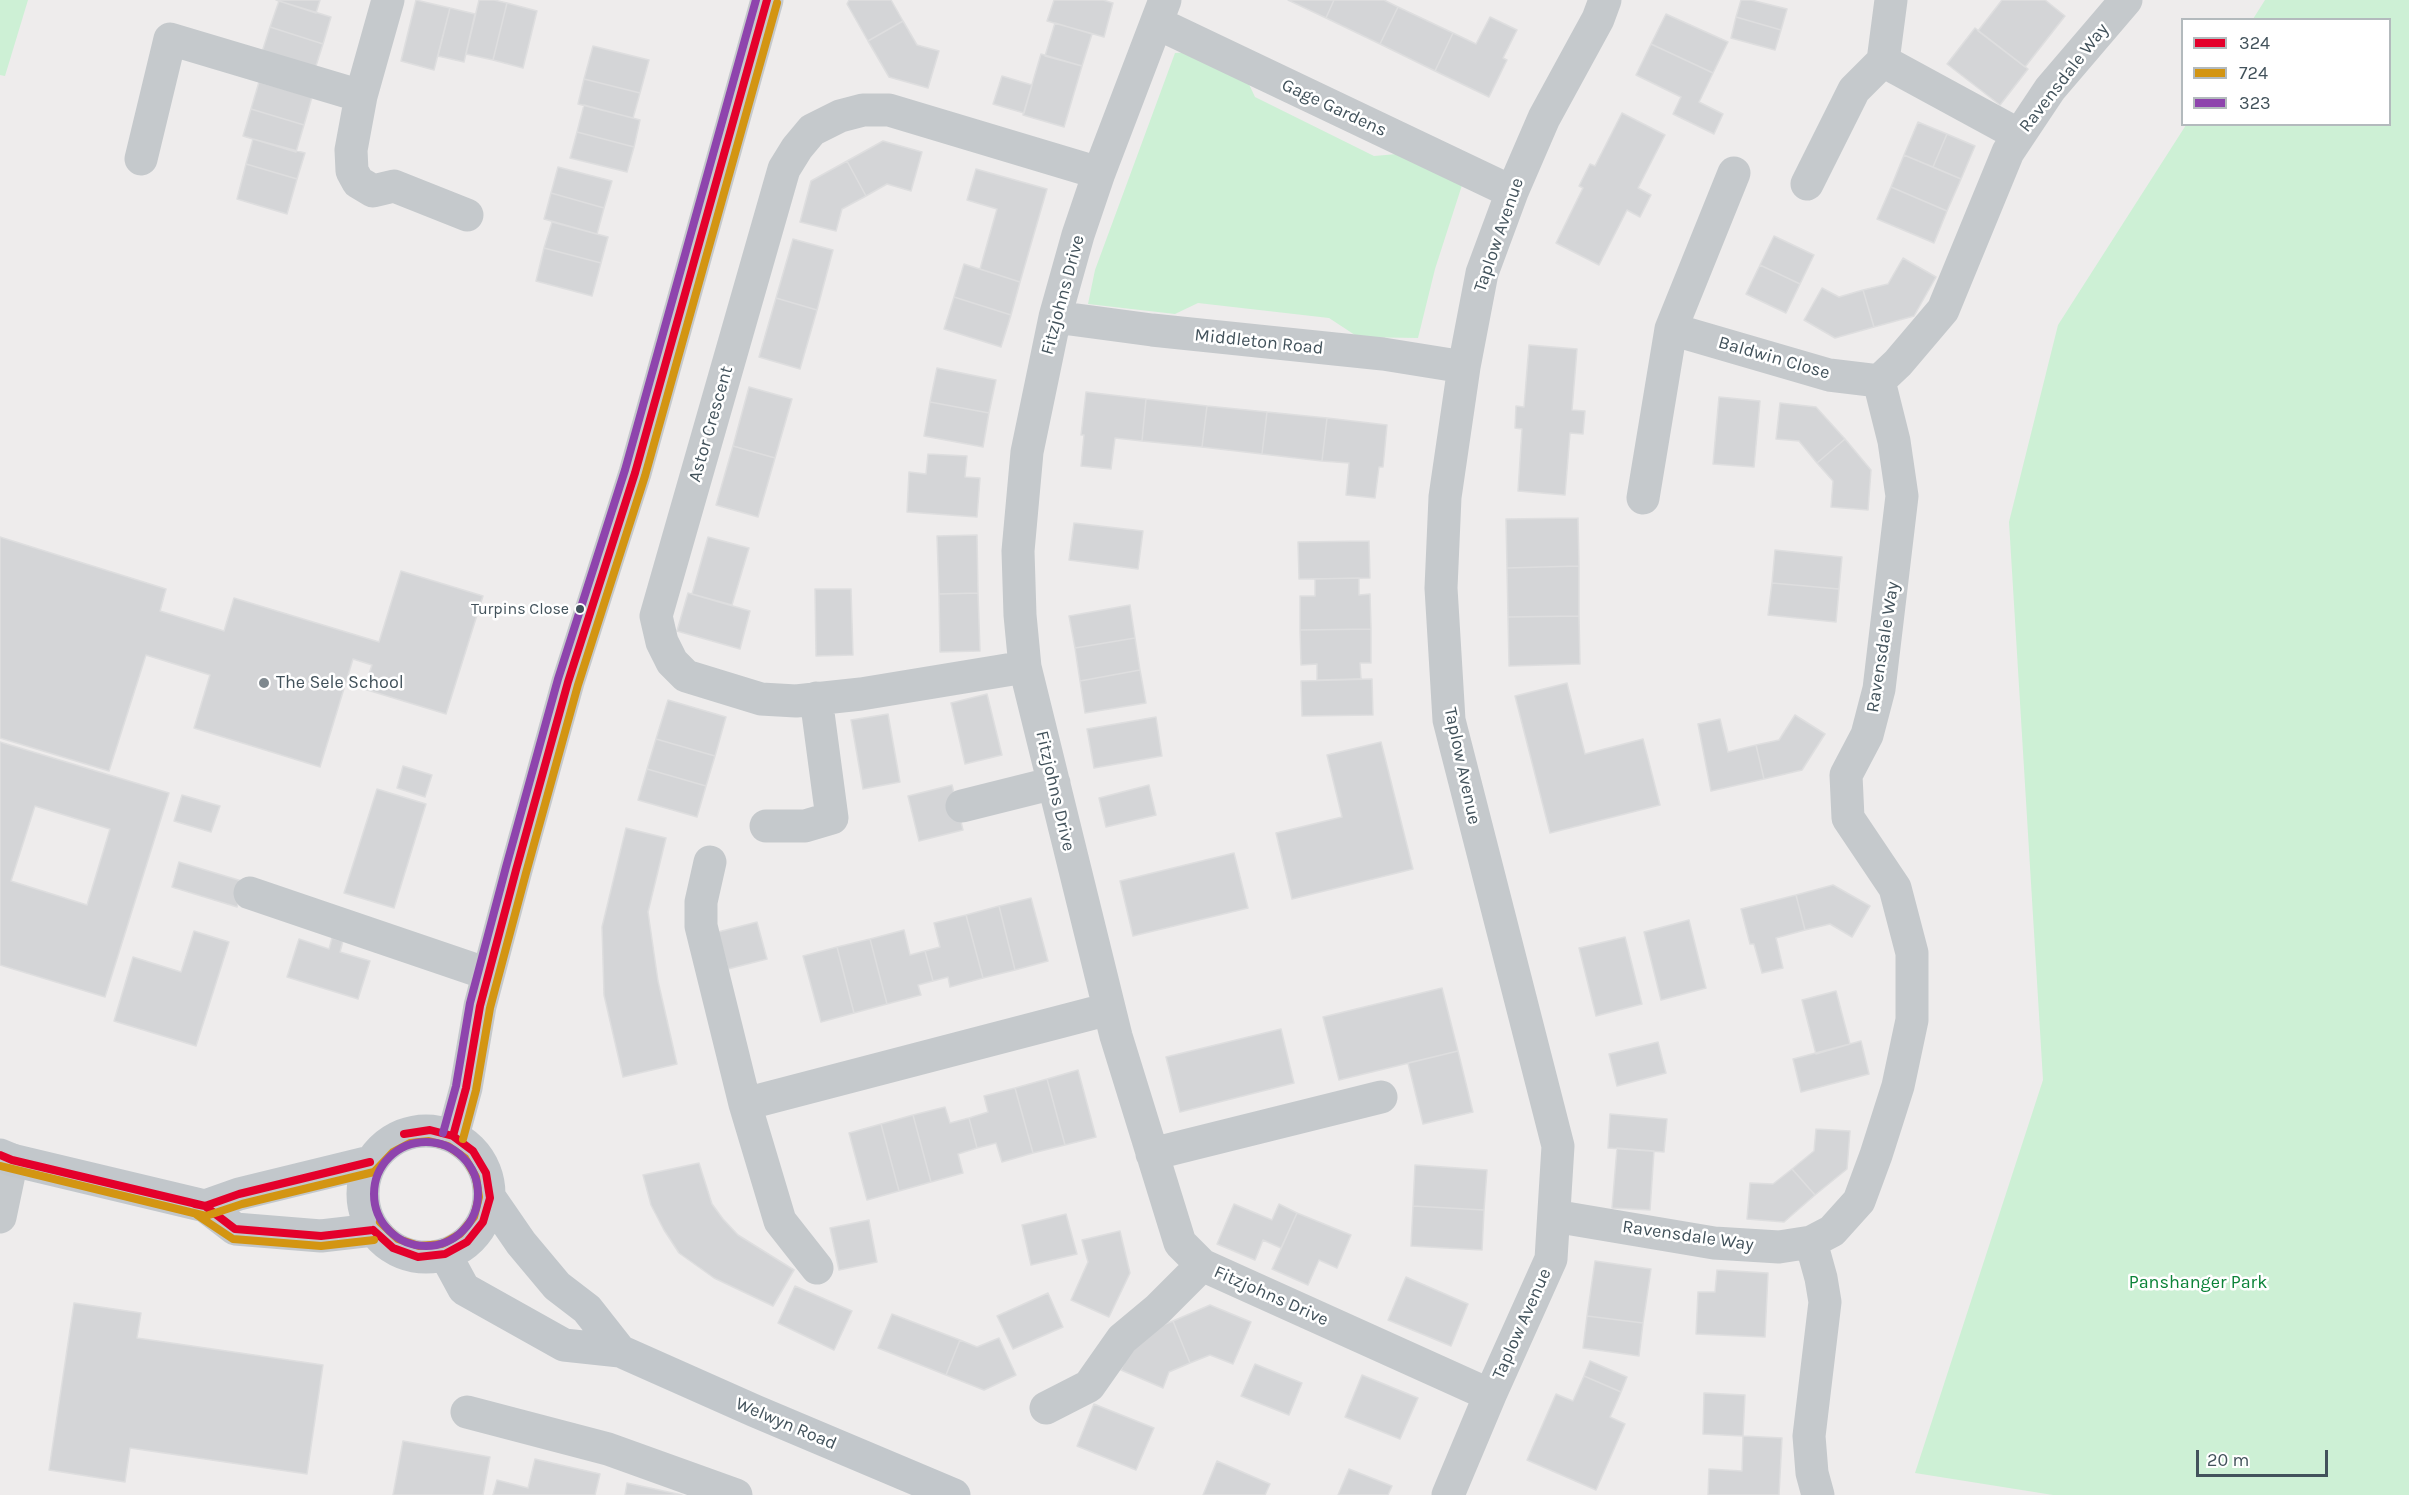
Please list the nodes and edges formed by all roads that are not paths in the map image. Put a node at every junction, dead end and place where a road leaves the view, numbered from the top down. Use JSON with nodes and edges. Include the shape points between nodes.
{"nodes":[{"id":1,"x":388,"y":0,"type":"edge"},
{"id":2,"x":767,"y":0,"type":"edge"},
{"id":3,"x":1605,"y":0,"type":"edge"},
{"id":4,"x":1891,"y":0,"type":"edge"},
{"id":5,"x":2126,"y":0,"type":"edge"},
{"id":6,"x":1161,"y":11,"type":"edge"},
{"id":7,"x":1883,"y":62,"type":"junction"},
{"id":8,"x":361,"y":96,"type":"junction"},
{"id":9,"x":2019,"y":135,"type":"junction"},
{"id":10,"x":141,"y":159,"type":"dead end"},
{"id":11,"x":1099,"y":173,"type":"junction"},
{"id":12,"x":1734,"y":173,"type":"dead end"},
{"id":13,"x":1807,"y":184,"type":"dead end"},
{"id":14,"x":1512,"y":192,"type":"junction"},
{"id":15,"x":467,"y":215,"type":"dead end"},
{"id":16,"x":1055,"y":316,"type":"junction"},
{"id":17,"x":1671,"y":329,"type":"junction"},
{"id":18,"x":1464,"y":367,"type":"junction"},
{"id":19,"x":1879,"y":381,"type":"junction"},
{"id":20,"x":1643,"y":498,"type":"dead end"},
{"id":21,"x":1025,"y":667,"type":"junction"},
{"id":22,"x":816,"y":699,"type":"junction"},
{"id":23,"x":1054,"y":783,"type":"junction"},
{"id":24,"x":962,"y":806,"type":"dead end"},
{"id":25,"x":766,"y":826,"type":"dead end"},
{"id":26,"x":710,"y":862,"type":"dead end"},
{"id":27,"x":250,"y":893,"type":"dead end"},
{"id":28,"x":488,"y":974,"type":"junction"},
{"id":29,"x":1109,"y":1009,"type":"junction"},
{"id":30,"x":1381,"y":1097,"type":"dead end"},
{"id":31,"x":745,"y":1104,"type":"junction"},
{"id":32,"x":453,"y":1136,"type":"junction"},
{"id":33,"x":1152,"y":1154,"type":"junction"},
{"id":34,"x":6,"y":1157,"type":"edge"},
{"id":35,"x":370,"y":1162,"type":"junction"},
{"id":36,"x":490,"y":1198,"type":"junction"},
{"id":37,"x":205,"y":1206,"type":"junction"},
{"id":38,"x":1554,"y":1216,"type":"junction"},
{"id":39,"x":0,"y":1217,"type":"edge"},
{"id":40,"x":373,"y":1230,"type":"junction"},
{"id":41,"x":1811,"y":1242,"type":"junction"},
{"id":42,"x":445,"y":1254,"type":"junction"},
{"id":43,"x":1202,"y":1265,"type":"junction"},
{"id":44,"x":817,"y":1268,"type":"dead end"},
{"id":45,"x":620,"y":1351,"type":"junction"},
{"id":46,"x":1490,"y":1395,"type":"junction"},
{"id":47,"x":1046,"y":1408,"type":"dead end"},
{"id":48,"x":467,"y":1413,"type":"dead end"},
{"id":49,"x":736,"y":1495,"type":"edge"},
{"id":50,"x":954,"y":1495,"type":"edge"},
{"id":51,"x":1448,"y":1495,"type":"edge"},
{"id":52,"x":1818,"y":1495,"type":"edge"}],
"edges":[{"from":1,"to":8,"type":"street"},
{"from":2,"to":28,"type":"street","via":[[635,473],[568,682]]},
{"from":3,"to":14,"type":"street","name":"Taplow Avenue","via":[[1544,118]]},
{"from":4,"to":7,"type":"street"},
{"from":5,"to":9,"type":"street","name":"Ravensdale Way","via":[[2050,89]]},
{"from":6,"to":11,"type":"street","name":"Fitzjohns Drive"},
{"from":6,"to":14,"type":"street","name":"Gage Gardens"},
{"from":7,"to":9,"type":"street"},
{"from":7,"to":13,"type":"street","via":[[1854,90]]},
{"from":8,"to":10,"type":"street","via":[[170,39]]},
{"from":8,"to":15,"type":"street","via":[[351,150],[352,171],[358,182],[373,191],[394,186]]},
{"from":9,"to":19,"type":"street","name":"Ravensdale Way","via":[[2008,152],[1943,310]]},
{"from":11,"to":16,"type":"street","name":"Fitzjohns Drive"},
{"from":11,"to":22,"type":"street","name":"Astor Crescent","via":[[889,110],[863,110],[812,130],[784,169],[656,615],[662,642],[672,662],[686,676],[761,699]]},
{"from":12,"to":17,"type":"street"},
{"from":14,"to":18,"type":"street","name":"Taplow Avenue","via":[[1482,273]]},
{"from":16,"to":18,"type":"street","name":"Middleton Road"},
{"from":16,"to":21,"type":"street","name":"Fitzjohns Drive","via":[[1027,452],[1018,551]]},
{"from":17,"to":19,"type":"street","name":"Baldwin Close","via":[[1830,375]]},
{"from":17,"to":20,"type":"street"},
{"from":18,"to":38,"type":"street","name":"Taplow Avenue","via":[[1445,497],[1441,588],[1449,720],[1558,1146]]},
{"from":19,"to":41,"type":"street","name":"Ravensdale Way","via":[[1902,496],[1880,689],[1867,735],[1846,775],[1847,807],[1848,818],[1895,888],[1912,953],[1912,1020],[1898,1086],[1859,1201],[1832,1231]]},
{"from":21,"to":22,"type":"street","name":"Astor Crescent"},
{"from":21,"to":23,"type":"street","name":"Fitzjohns Drive"},
{"from":22,"to":25,"type":"street","via":[[832,818],[805,826]]},
{"from":23,"to":24,"type":"street"},
{"from":23,"to":29,"type":"street","name":"Fitzjohns Drive"},
{"from":26,"to":31,"type":"street","via":[[701,902],[701,926]]},
{"from":27,"to":28,"type":"street"},
{"from":28,"to":32,"type":"street"},
{"from":29,"to":31,"type":"street"},
{"from":29,"to":33,"type":"street","name":"Fitzjohns Drive"},
{"from":30,"to":33,"type":"street"},
{"from":31,"to":44,"type":"street","via":[[780,1221]]},
{"from":32,"to":35,"type":"main road","via":[[430,1130],[407,1133],[386,1144]]},
{"from":32,"to":36,"type":"main road","via":[[473,1151],[486,1173]]},
{"from":33,"to":43,"type":"street","name":"Fitzjohns Drive","via":[[1180,1243]]},
{"from":34,"to":37,"type":"main road"},
{"from":34,"to":39,"type":"street"},
{"from":35,"to":37,"type":"main road"},
{"from":35,"to":40,"type":"main road","via":[[363,1197]]},
{"from":36,"to":42,"type":"main road","via":[[483,1222],[467,1242]]},
{"from":36,"to":45,"type":"main road","name":"Welwyn Road","via":[[557,1286],[587,1309]]},
{"from":37,"to":40,"type":"main road","via":[[236,1229],[321,1236]]},
{"from":38,"to":41,"type":"street","name":"Ravensdale Way","via":[[1714,1243],[1779,1247]]},
{"from":38,"to":46,"type":"street","name":"Taplow Avenue","via":[[1551,1259]]},
{"from":40,"to":42,"type":"main road","via":[[393,1248],[418,1257]]},
{"from":41,"to":52,"type":"street","via":[[1825,1302],[1809,1436]]},
{"from":42,"to":45,"type":"main road","name":"Welwyn Road","via":[[464,1289],[564,1345]]},
{"from":43,"to":46,"type":"street","name":"Fitzjohns Drive"},
{"from":43,"to":47,"type":"street","via":[[1122,1339],[1089,1386]]},
{"from":45,"to":50,"type":"main road","name":"Welwyn Road"},
{"from":46,"to":51,"type":"street","name":"Taplow Avenue"},
{"from":48,"to":49,"type":"street","via":[[608,1449]]}]}
